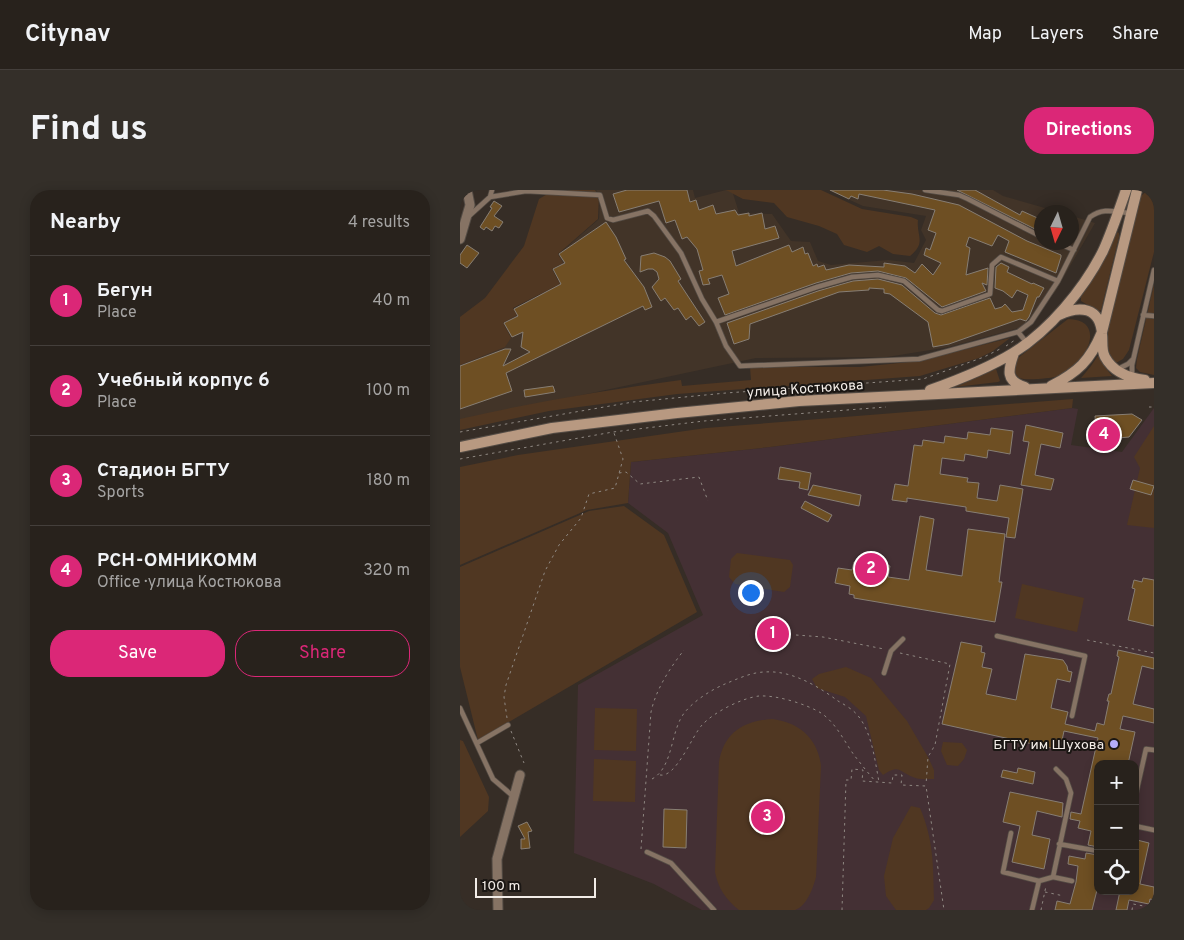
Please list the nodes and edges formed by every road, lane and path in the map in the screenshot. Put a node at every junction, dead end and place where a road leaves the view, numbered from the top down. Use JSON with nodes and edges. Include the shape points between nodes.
{"nodes":[{"id":1,"x":467,"y":190,"type":"edge"},
{"id":2,"x":492,"y":190,"type":"edge"},
{"id":3,"x":925,"y":190,"type":"edge"},
{"id":4,"x":1126,"y":190,"type":"edge"},
{"id":5,"x":1137,"y":190,"type":"edge"},
{"id":6,"x":490,"y":197,"type":"junction"},
{"id":7,"x":1118,"y":212,"type":"junction"},
{"id":8,"x":1131,"y":213,"type":"junction"},
{"id":9,"x":467,"y":218,"type":"junction"},
{"id":10,"x":1034,"y":233,"type":"edge"},
{"id":11,"x":460,"y":239,"type":"edge"},
{"id":12,"x":1079,"y":239,"type":"edge"},
{"id":13,"x":1074,"y":250,"type":"edge"},
{"id":14,"x":1154,"y":270,"type":"edge"},
{"id":15,"x":1058,"y":281,"type":"junction"},
{"id":16,"x":1059,"y":315,"type":"junction"},
{"id":17,"x":1143,"y":315,"type":"junction"},
{"id":18,"x":1154,"y":316,"type":"edge"},
{"id":19,"x":716,"y":322,"type":"junction"},
{"id":20,"x":1102,"y":332,"type":"junction"},
{"id":21,"x":1022,"y":337,"type":"junction"},
{"id":22,"x":1014,"y":353,"type":"junction"},
{"id":23,"x":1133,"y":359,"type":"junction"},
{"id":24,"x":1114,"y":369,"type":"junction"},
{"id":25,"x":1133,"y":378,"type":"junction"},
{"id":26,"x":1154,"y":382,"type":"edge"},
{"id":27,"x":1030,"y":388,"type":"junction"},
{"id":28,"x":1048,"y":388,"type":"junction"},
{"id":29,"x":920,"y":394,"type":"junction"},
{"id":30,"x":891,"y":406,"type":"dead end"},
{"id":31,"x":1149,"y":407,"type":"dead end"},
{"id":32,"x":1154,"y":407,"type":"edge"},
{"id":33,"x":460,"y":432,"type":"edge"},
{"id":34,"x":613,"y":432,"type":"junction"},
{"id":35,"x":460,"y":447,"type":"edge"},
{"id":36,"x":460,"y":459,"type":"edge"},
{"id":37,"x":618,"y":473,"type":"junction"},
{"id":38,"x":708,"y":501,"type":"dead end"},
{"id":39,"x":796,"y":635,"type":"dead end"},
{"id":40,"x":997,"y":636,"type":"dead end"},
{"id":41,"x":903,"y":639,"type":"dead end"},
{"id":42,"x":1088,"y":640,"type":"dead end"},
{"id":43,"x":684,"y":650,"type":"dead end"},
{"id":44,"x":891,"y":650,"type":"junction"},
{"id":45,"x":1154,"y":653,"type":"edge"},
{"id":46,"x":884,"y":673,"type":"dead end"},
{"id":47,"x":460,"y":708,"type":"edge"},
{"id":48,"x":1072,"y":716,"type":"dead end"},
{"id":49,"x":508,"y":725,"type":"junction"},
{"id":50,"x":477,"y":743,"type":"junction"},
{"id":51,"x":1154,"y":750,"type":"edge"},
{"id":52,"x":524,"y":763,"type":"dead end"},
{"id":53,"x":1056,"y":769,"type":"dead end"},
{"id":54,"x":520,"y":775,"type":"dead end"},
{"id":55,"x":659,"y":775,"type":"junction"},
{"id":56,"x":652,"y":779,"type":"dead end"},
{"id":57,"x":1139,"y":780,"type":"edge"},
{"id":58,"x":876,"y":782,"type":"junction"},
{"id":59,"x":879,"y":782,"type":"junction"},
{"id":60,"x":926,"y":786,"type":"junction"},
{"id":61,"x":514,"y":797,"type":"junction"},
{"id":62,"x":1139,"y":827,"type":"edge"},
{"id":63,"x":1154,"y":830,"type":"edge"},
{"id":64,"x":1011,"y":833,"type":"dead end"},
{"id":65,"x":1059,"y":844,"type":"junction"},
{"id":66,"x":640,"y":849,"type":"dead end"},
{"id":67,"x":1094,"y":850,"type":"edge"},
{"id":68,"x":647,"y":852,"type":"dead end"},
{"id":69,"x":1053,"y":877,"type":"junction"},
{"id":70,"x":1039,"y":881,"type":"junction"},
{"id":71,"x":1072,"y":881,"type":"dead end"},
{"id":72,"x":1037,"y":890,"type":"junction"},
{"id":73,"x":1064,"y":896,"type":"dead end"},
{"id":74,"x":1154,"y":908,"type":"edge"},
{"id":75,"x":498,"y":910,"type":"edge"},
{"id":76,"x":714,"y":910,"type":"edge"},
{"id":77,"x":842,"y":910,"type":"edge"},
{"id":78,"x":944,"y":910,"type":"edge"},
{"id":79,"x":1032,"y":910,"type":"edge"},
{"id":80,"x":1132,"y":910,"type":"edge"}],
"edges":[{"from":1,"to":9,"type":"street","via":[[470,205]]},
{"from":2,"to":6,"type":"lane"},
{"from":3,"to":10,"type":"lane","via":[[968,198]]},
{"from":4,"to":7,"type":"main road"},
{"from":5,"to":8,"type":"main road"},
{"from":6,"to":9,"type":"lane"},
{"from":6,"to":19,"type":"lane","via":[[526,191],[600,195],[607,218],[613,220],[648,211],[681,253]]},
{"from":7,"to":8,"type":"lane"},
{"from":7,"to":12,"type":"lane","via":[[1098,211],[1090,216]]},
{"from":7,"to":16,"type":"main road","via":[[1103,251]]},
{"from":8,"to":20,"type":"main road"},
{"from":9,"to":11,"type":"street"},
{"from":13,"to":15,"type":"lane"},
{"from":14,"to":17,"type":"lane"},
{"from":15,"to":19,"type":"lane","via":[[1001,257],[992,266],[990,294],[942,311],[904,281],[878,275],[852,277],[817,287]]},
{"from":15,"to":21,"type":"lane"},
{"from":16,"to":20,"type":"main road","via":[[1080,308],[1090,311],[1098,319]]},
{"from":16,"to":21,"type":"main road"},
{"from":17,"to":18,"type":"lane"},
{"from":17,"to":23,"type":"lane"},
{"from":19,"to":21,"type":"lane","via":[[726,346],[740,366],[919,359]]},
{"from":20,"to":24,"type":"main road","via":[[1102,348]]},
{"from":20,"to":28,"type":"main road","via":[[1085,363],[1069,377]]},
{"from":21,"to":22,"type":"main road"},
{"from":21,"to":33,"type":"path","via":[[984,357],[923,379],[633,402]]},
{"from":22,"to":27,"type":"main road","via":[[1009,365],[1011,379],[1017,385]]},
{"from":22,"to":29,"type":"main road"},
{"from":23,"to":24,"type":"lane","via":[[1122,368]]},
{"from":23,"to":25,"type":"lane"},
{"from":24,"to":25,"type":"main road"},
{"from":25,"to":26,"type":"main road"},
{"from":26,"to":28,"type":"main road","name":"улица Костюкова"},
{"from":27,"to":28,"type":"main road","name":"улица Костюкова"},
{"from":27,"to":29,"type":"main road","name":"улица Костюкова"},
{"from":29,"to":35,"type":"main road","name":"улица Костюкова","via":[[677,413],[552,428]]},
{"from":30,"to":34,"type":"path"},
{"from":31,"to":32,"type":"path"},
{"from":34,"to":36,"type":"path"},
{"from":34,"to":37,"type":"path","via":[[624,459]]},
{"from":37,"to":38,"type":"path","via":[[626,472],[640,484],[699,477]]},
{"from":37,"to":49,"type":"path","via":[[615,488],[588,494],[581,518],[545,571],[506,685],[504,697]]},
{"from":39,"to":44,"type":"path"},
{"from":40,"to":48,"type":"lane","via":[[1084,656]]},
{"from":41,"to":44,"type":"lane"},
{"from":42,"to":45,"type":"path"},
{"from":43,"to":66,"type":"path","via":[[653,702]]},
{"from":44,"to":46,"type":"lane"},
{"from":44,"to":60,"type":"path","via":[[950,664],[935,745],[928,757]]},
{"from":47,"to":50,"type":"lane"},
{"from":49,"to":50,"type":"lane"},
{"from":49,"to":52,"type":"path"},
{"from":50,"to":61,"type":"lane","via":[[493,779]]},
{"from":51,"to":57,"type":"lane","via":[[1146,749]]},
{"from":53,"to":65,"type":"lane","via":[[1066,779],[1071,793]]},
{"from":54,"to":61,"type":"street"},
{"from":55,"to":56,"type":"path"},
{"from":55,"to":58,"type":"path","via":[[666,775],[674,768],[697,731],[710,718],[732,705],[760,696],[795,701],[822,714]]},
{"from":55,"to":59,"type":"path","via":[[685,712],[710,690],[765,672],[787,674],[806,682],[858,715],[867,730]]},
{"from":58,"to":59,"type":"path"},
{"from":58,"to":77,"type":"path","via":[[862,781],[863,770],[852,769],[851,780],[846,780]]},
{"from":59,"to":60,"type":"path","via":[[892,784],[892,775],[902,775],[901,784]]},
{"from":60,"to":78,"type":"path"},
{"from":61,"to":75,"type":"street","via":[[497,859]]},
{"from":62,"to":63,"type":"lane"},
{"from":64,"to":70,"type":"lane","via":[[1002,872]]},
{"from":65,"to":67,"type":"lane"},
{"from":65,"to":69,"type":"lane"},
{"from":68,"to":76,"type":"lane","via":[[670,863]]},
{"from":69,"to":70,"type":"lane"},
{"from":69,"to":71,"type":"lane"},
{"from":70,"to":72,"type":"lane"},
{"from":72,"to":73,"type":"path"},
{"from":72,"to":79,"type":"lane"},
{"from":74,"to":80,"type":"path","via":[[1133,904]]}]}
